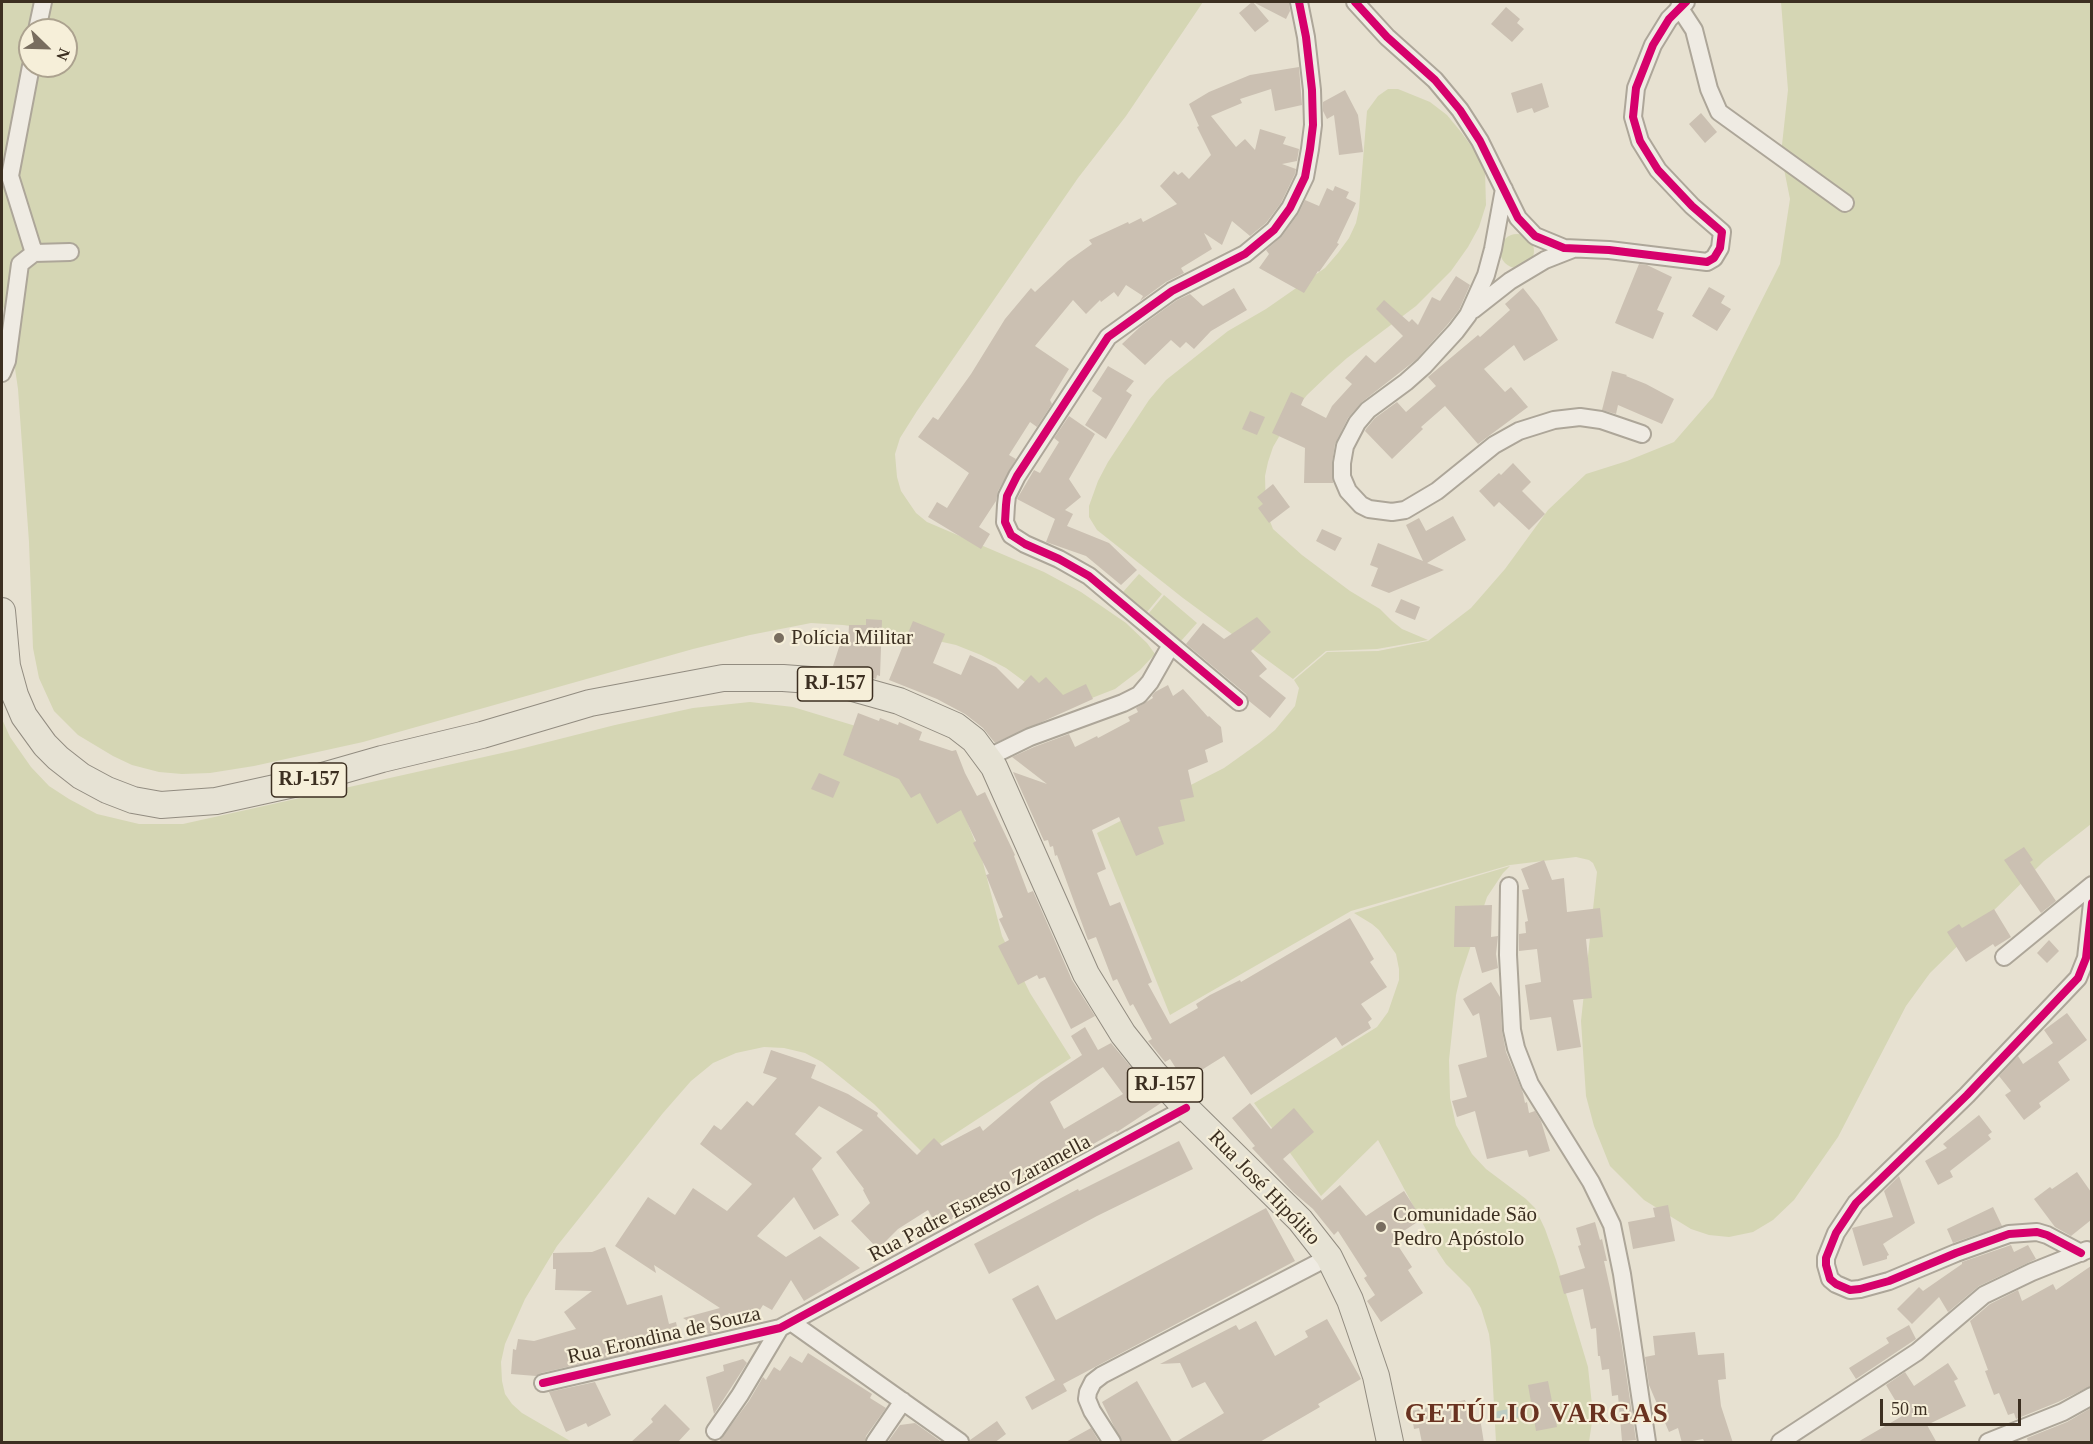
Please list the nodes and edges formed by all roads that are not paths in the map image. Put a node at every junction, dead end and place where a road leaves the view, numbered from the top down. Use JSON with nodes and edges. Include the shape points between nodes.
{"nodes":[{"id":1,"x":43,"y":2,"type":"edge"},
{"id":2,"x":1299,"y":2,"type":"edge"},
{"id":3,"x":1355,"y":2,"type":"edge"},
{"id":4,"x":1682,"y":4,"type":"edge"},
{"id":5,"x":40,"y":18,"type":"edge"},
{"id":6,"x":29,"y":78,"type":"edge"},
{"id":7,"x":1504,"y":189,"type":"junction"},
{"id":8,"x":1845,"y":203,"type":"dead end"},
{"id":9,"x":1577,"y":249,"type":"junction"},
{"id":10,"x":34,"y":252,"type":"junction"},
{"id":11,"x":70,"y":252,"type":"dead end"},
{"id":12,"x":1468,"y":315,"type":"junction"},
{"id":13,"x":2,"y":373,"type":"edge"},
{"id":14,"x":1642,"y":434,"type":"dead end"},
{"id":15,"x":2,"y":611,"type":"edge"},
{"id":16,"x":1168,"y":651,"type":"junction"},
{"id":17,"x":1239,"y":702,"type":"dead end"},
{"id":18,"x":988,"y":757,"type":"junction"},
{"id":19,"x":2091,"y":885,"type":"edge"},
{"id":20,"x":1509,"y":886,"type":"dead end"},
{"id":21,"x":2091,"y":903,"type":"edge"},
{"id":22,"x":2004,"y":957,"type":"dead end"},
{"id":23,"x":1186,"y":1108,"type":"junction"},
{"id":24,"x":2086,"y":1251,"type":"edge"},
{"id":25,"x":1329,"y":1257,"type":"junction"},
{"id":26,"x":786,"y":1325,"type":"junction"},
{"id":27,"x":543,"y":1383,"type":"dead end"},
{"id":28,"x":2091,"y":1396,"type":"edge"},
{"id":29,"x":903,"y":1401,"type":"junction"},
{"id":30,"x":715,"y":1431,"type":"dead end"},
{"id":31,"x":875,"y":1443,"type":"edge"},
{"id":32,"x":960,"y":1443,"type":"edge"},
{"id":33,"x":1112,"y":1443,"type":"edge"},
{"id":34,"x":1390,"y":1443,"type":"edge"},
{"id":35,"x":1647,"y":1443,"type":"edge"},
{"id":36,"x":1780,"y":1443,"type":"edge"},
{"id":37,"x":1988,"y":1443,"type":"edge"}],
"edges":[{"from":1,"to":5,"type":"street"},
{"from":2,"to":16,"type":"street","via":[[1310,70],[1313,125],[1305,177],[1290,208],[1274,230],[1245,254],[1172,291],[1108,337],[1007,496],[1005,522],[1011,535],[1089,576]]},
{"from":3,"to":7,"type":"street","via":[[1387,37],[1436,80],[1460,110]]},
{"from":4,"to":8,"type":"street","via":[[1719,112]]},
{"from":4,"to":9,"type":"street","via":[[1661,29],[1639,76],[1635,124],[1652,162],[1719,229],[1722,245],[1707,262]]},
{"from":6,"to":10,"type":"street","via":[[10,176]]},
{"from":7,"to":9,"type":"street","via":[[1518,218],[1530,232],[1555,245]]},
{"from":7,"to":12,"type":"street","via":[[1486,274]]},
{"from":9,"to":12,"type":"street","via":[[1545,260],[1510,281]]},
{"from":10,"to":11,"type":"street"},
{"from":10,"to":13,"type":"street","via":[[20,264]]},
{"from":12,"to":14,"type":"street","via":[[1424,366],[1368,410],[1352,431],[1343,455],[1342,477],[1361,506],[1384,512],[1414,506],[1494,445],[1544,422],[1580,417]]},
{"from":15,"to":18,"type":"main road","name":"Rua José Hipólito","number":"RJ-157","via":[[7,666],[15,695],[24,716],[45,745],[81,776],[107,790],[161,805],[216,801],[298,783],[590,704],[723,678],[824,681],[873,693],[942,719],[965,732]]},
{"from":16,"to":17,"type":"street"},
{"from":16,"to":18,"type":"street","via":[[1150,682],[1132,699]]},
{"from":18,"to":23,"type":"main road","name":"Rua José Hipólito","number":"RJ-157","via":[[1086,974],[1123,1034]]},
{"from":19,"to":22,"type":"street"},
{"from":20,"to":35,"type":"street","via":[[1508,955],[1516,1048],[1530,1084],[1591,1182],[1612,1225]]},
{"from":21,"to":24,"type":"street","via":[[2086,958],[2078,978],[1857,1203],[1836,1233],[1826,1265],[1830,1279],[1851,1290],[1889,1281],[2010,1234],[2037,1232]]},
{"from":23,"to":25,"type":"main road","name":"Rua José Hipólito","number":"RJ-157","via":[[1277,1196]]},
{"from":23,"to":26,"type":"street","name":"Rua Padre Esnesto Zaramella"},
{"from":24,"to":36,"type":"street","via":[[1984,1295],[1917,1352]]},
{"from":25,"to":33,"type":"street","via":[[1102,1376],[1090,1386],[1087,1399],[1092,1412]]},
{"from":25,"to":34,"type":"main road","name":"Rua José Hipólito","number":"RJ-157","via":[[1376,1376]]},
{"from":26,"to":27,"type":"street","name":"Rua Erondina de Souza"},
{"from":26,"to":29,"type":"street","name":"Rua Erondina de Souza"},
{"from":26,"to":30,"type":"street"},
{"from":28,"to":37,"type":"street"},
{"from":29,"to":31,"type":"street"},
{"from":29,"to":32,"type":"street","name":"Rua Erondina de Souza"}]}
